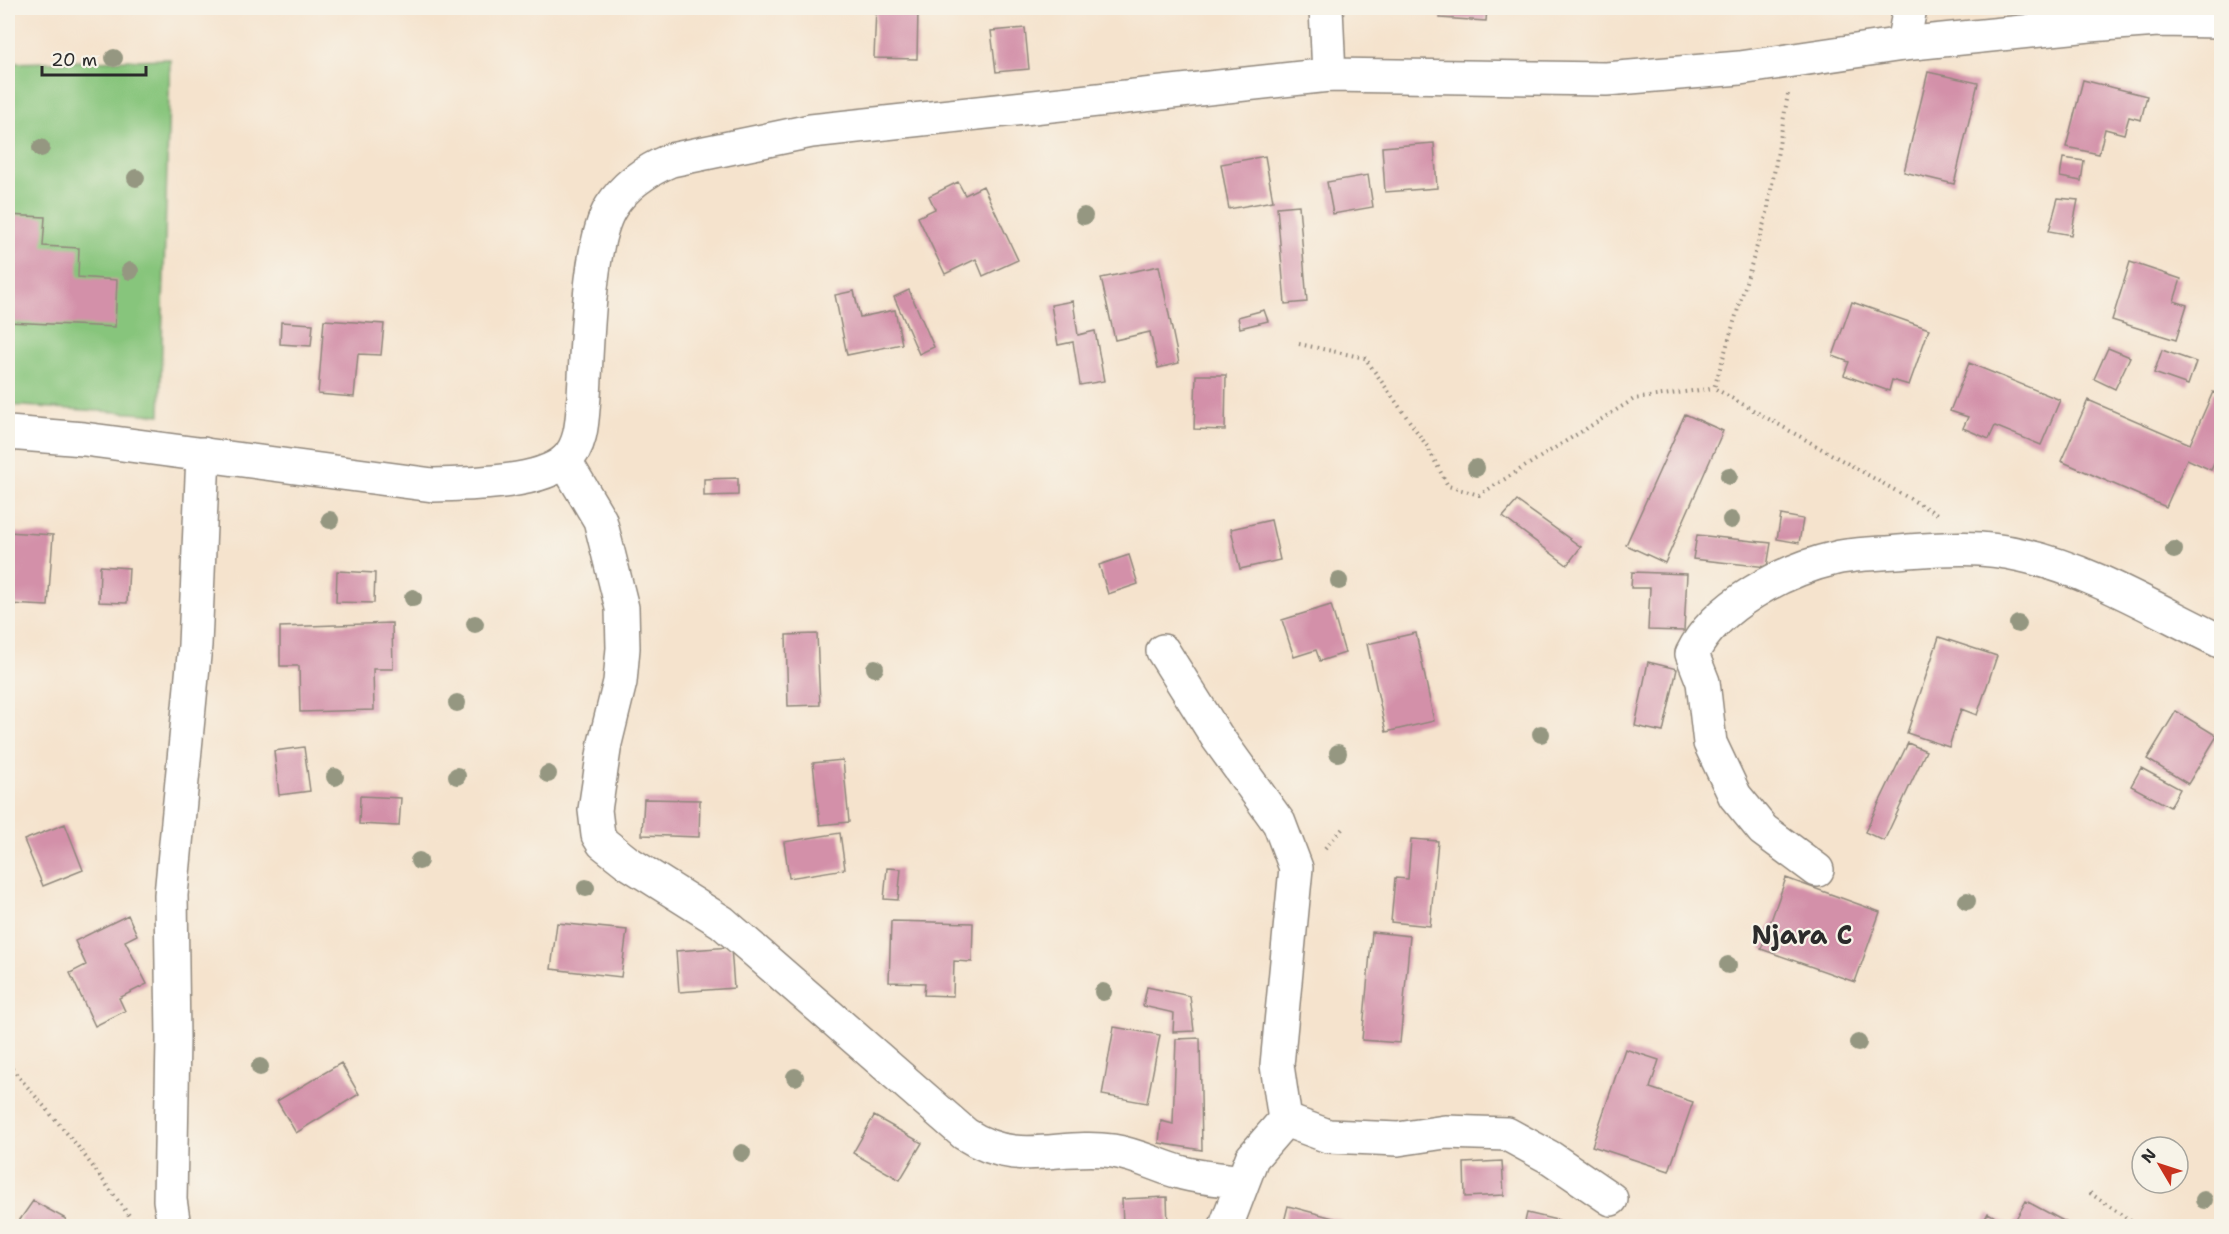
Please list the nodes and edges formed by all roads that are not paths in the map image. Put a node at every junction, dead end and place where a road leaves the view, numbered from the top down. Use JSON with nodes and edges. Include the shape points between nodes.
{"nodes":[{"id":1,"x":1326,"y":8,"type":"edge"},
{"id":2,"x":1910,"y":8,"type":"edge"},
{"id":3,"x":2222,"y":21,"type":"edge"},
{"id":4,"x":1903,"y":44,"type":"junction"},
{"id":5,"x":1329,"y":75,"type":"junction"},
{"id":6,"x":8,"y":433,"type":"edge"},
{"id":7,"x":203,"y":454,"type":"junction"},
{"id":8,"x":565,"y":461,"type":"junction"},
{"id":9,"x":2222,"y":642,"type":"edge"},
{"id":10,"x":1163,"y":651,"type":"dead end"},
{"id":11,"x":1817,"y":870,"type":"dead end"},
{"id":12,"x":1285,"y":1120,"type":"junction"},
{"id":13,"x":1242,"y":1182,"type":"junction"},
{"id":14,"x":1611,"y":1199,"type":"dead end"},
{"id":15,"x":174,"y":1227,"type":"edge"},
{"id":16,"x":1226,"y":1227,"type":"edge"}],
"edges":[{"from":1,"to":5,"type":"street"},
{"from":2,"to":4,"type":"street"},
{"from":3,"to":4,"type":"street","via":[[2157,20]]},
{"from":4,"to":5,"type":"street","via":[[1793,60],[1606,79]]},
{"from":5,"to":8,"type":"street","via":[[810,131],[700,152],[651,168],[622,193],[604,222],[595,256],[582,424],[577,443]]},
{"from":6,"to":7,"type":"street"},
{"from":7,"to":8,"type":"street","via":[[433,485],[509,480]]},
{"from":7,"to":15,"type":"street","via":[[195,645],[171,895],[170,1200]]},
{"from":8,"to":13,"type":"street","via":[[600,520],[622,608],[620,682],[605,743],[595,810],[603,843],[722,922],[979,1143],[1015,1154],[1109,1151],[1148,1159],[1182,1173]]},
{"from":9,"to":11,"type":"street","via":[[2082,574],[2022,555],[1966,546],[1838,558],[1810,566],[1758,591],[1723,614],[1704,633],[1692,654],[1702,682],[1710,743],[1735,796],[1763,830]]},
{"from":10,"to":12,"type":"street","via":[[1217,737],[1279,823],[1296,868],[1276,1065]]},
{"from":12,"to":13,"type":"street","via":[[1252,1158]]},
{"from":12,"to":14,"type":"street","via":[[1329,1136],[1398,1139],[1445,1132],[1507,1134]]},
{"from":13,"to":16,"type":"street"}]}
